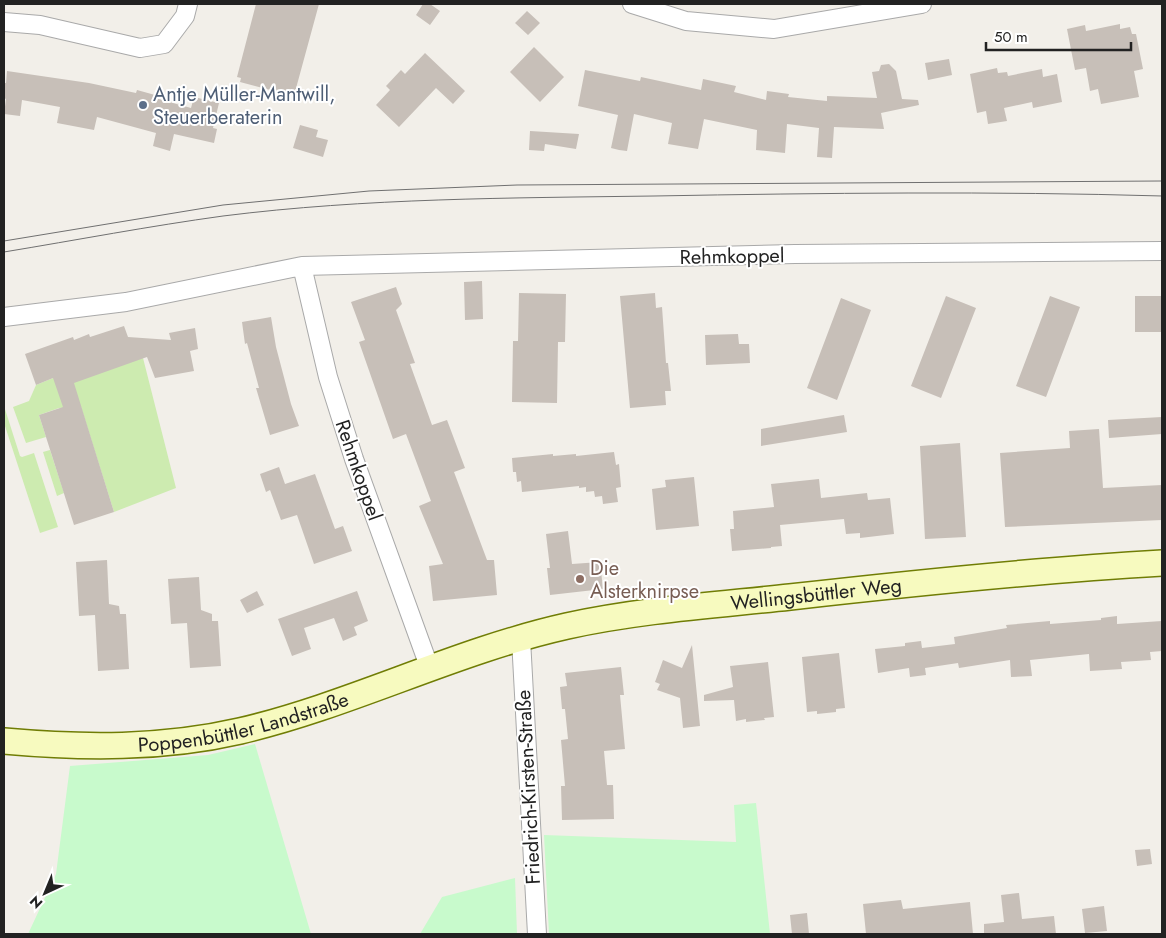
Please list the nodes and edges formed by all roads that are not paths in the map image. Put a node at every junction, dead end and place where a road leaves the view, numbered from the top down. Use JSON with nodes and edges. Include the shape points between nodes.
{"nodes":[{"id":1,"x":188,"y":4,"type":"edge"},
{"id":2,"x":632,"y":4,"type":"edge"},
{"id":3,"x":922,"y":4,"type":"edge"},
{"id":4,"x":4,"y":22,"type":"edge"},
{"id":5,"x":1162,"y":251,"type":"edge"},
{"id":6,"x":302,"y":266,"type":"junction"},
{"id":7,"x":7,"y":320,"type":"edge"},
{"id":8,"x":1162,"y":562,"type":"edge"},
{"id":9,"x":521,"y":639,"type":"junction"},
{"id":10,"x":476,"y":652,"type":"joint"},
{"id":11,"x":430,"y":668,"type":"junction"},
{"id":12,"x":4,"y":741,"type":"edge"},
{"id":13,"x":537,"y":934,"type":"edge"}],
"edges":[{"from":1,"to":4,"type":"street","via":[[185,16],[164,44],[140,48],[40,25]]},
{"from":2,"to":3,"type":"street","via":[[686,21],[774,29]]},
{"from":5,"to":6,"type":"street","name":"Rehmkoppel","via":[[795,254]]},
{"from":6,"to":7,"type":"street","name":"Rehmkoppel","via":[[126,302]]},
{"from":6,"to":11,"type":"street","name":"Rehmkoppel","via":[[328,377],[354,459]]},
{"from":8,"to":9,"type":"main road","name":"Wellingsbüttler Weg","via":[[992,576],[630,615]]},
{"from":9,"to":10,"type":"main road","name":"Wellingsbüttler Weg"},
{"from":9,"to":13,"type":"street","name":"Friedrich-Kirsten-Straße"},
{"from":10,"to":11,"type":"main road","name":"Poppenbüttler Landstraße"},
{"from":11,"to":12,"type":"main road","name":"Poppenbüttler Landstraße","via":[[284,719],[205,738],[104,746]]}]}
